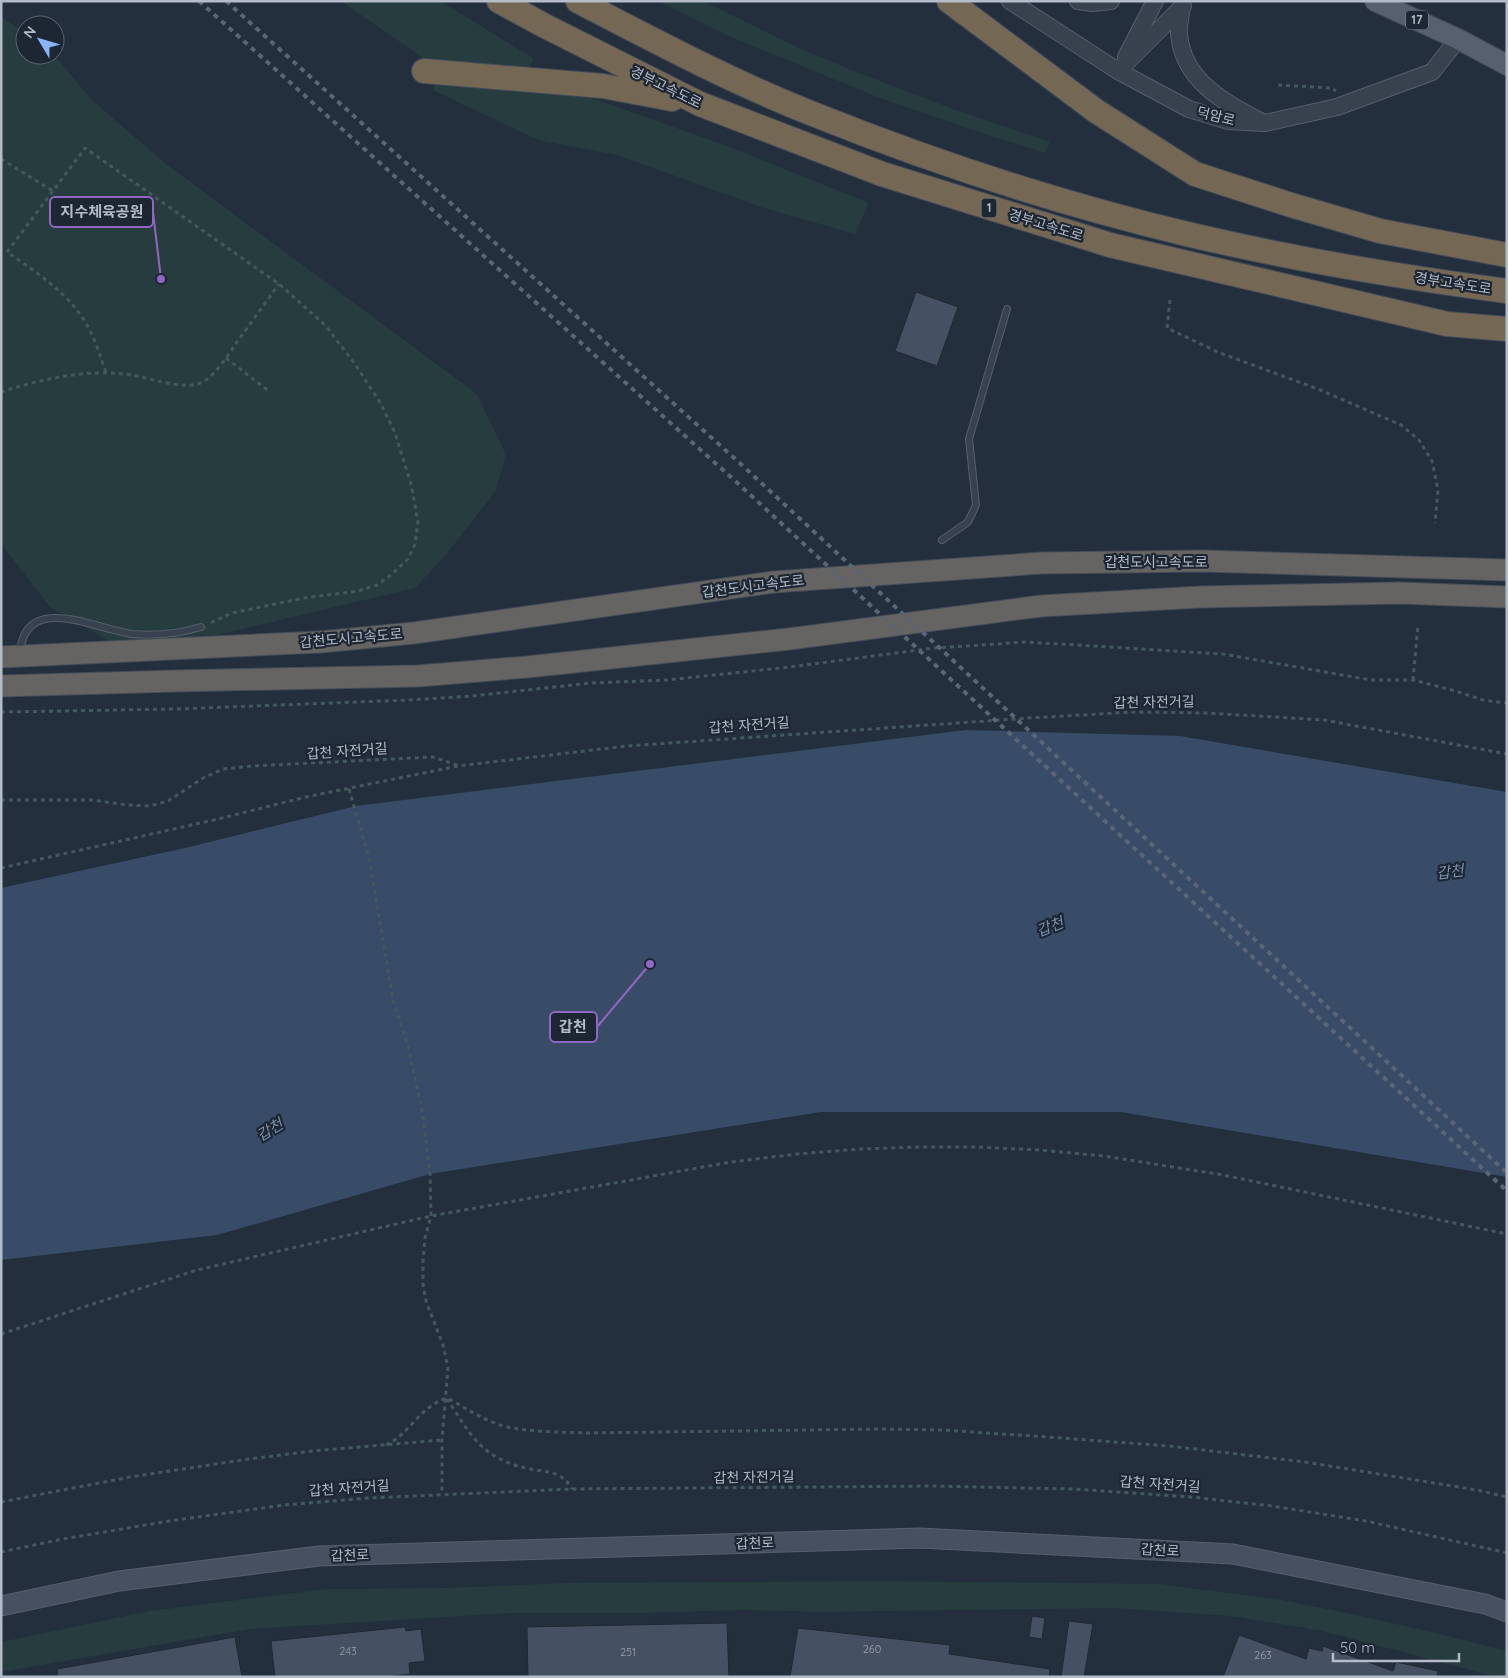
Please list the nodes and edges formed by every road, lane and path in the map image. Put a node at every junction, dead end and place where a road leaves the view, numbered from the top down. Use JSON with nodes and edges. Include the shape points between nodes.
{"nodes":[{"id":1,"x":499,"y":1,"type":"edge"},
{"id":2,"x":578,"y":1,"type":"edge"},
{"id":3,"x":949,"y":1,"type":"edge"},
{"id":4,"x":1010,"y":1,"type":"edge"},
{"id":5,"x":1078,"y":1,"type":"edge"},
{"id":6,"x":1111,"y":1,"type":"edge"},
{"id":7,"x":1155,"y":1,"type":"edge"},
{"id":8,"x":1375,"y":1,"type":"edge"},
{"id":9,"x":1409,"y":1,"type":"edge"},
{"id":10,"x":1185,"y":4,"type":"edge"},
{"id":11,"x":1458,"y":39,"type":"junction"},
{"id":12,"x":1507,"y":65,"type":"edge"},
{"id":13,"x":424,"y":70,"type":"dead end"},
{"id":14,"x":1118,"y":71,"type":"junction"},
{"id":15,"x":1278,"y":85,"type":"dead end"},
{"id":16,"x":1350,"y":102,"type":"junction"},
{"id":17,"x":700,"y":104,"type":"junction"},
{"id":18,"x":1265,"y":123,"type":"junction"},
{"id":19,"x":1,"y":159,"type":"edge"},
{"id":20,"x":53,"y":191,"type":"junction"},
{"id":21,"x":1507,"y":255,"type":"edge"},
{"id":22,"x":280,"y":284,"type":"junction"},
{"id":23,"x":1507,"y":291,"type":"edge"},
{"id":24,"x":1170,"y":300,"type":"dead end"},
{"id":25,"x":1007,"y":309,"type":"dead end"},
{"id":26,"x":1507,"y":329,"type":"edge"},
{"id":27,"x":226,"y":358,"type":"junction"},
{"id":28,"x":106,"y":372,"type":"junction"},
{"id":29,"x":1,"y":392,"type":"edge"},
{"id":30,"x":270,"y":392,"type":"dead end"},
{"id":31,"x":1435,"y":523,"type":"dead end"},
{"id":32,"x":942,"y":540,"type":"dead end"},
{"id":33,"x":1507,"y":570,"type":"edge"},
{"id":34,"x":1507,"y":597,"type":"edge"},
{"id":35,"x":1418,"y":625,"type":"dead end"},
{"id":36,"x":201,"y":627,"type":"joint"},
{"id":37,"x":10,"y":657,"type":"edge"},
{"id":38,"x":1413,"y":680,"type":"junction"},
{"id":39,"x":1,"y":686,"type":"edge"},
{"id":40,"x":1507,"y":703,"type":"edge"},
{"id":41,"x":1,"y":712,"type":"edge"},
{"id":42,"x":1507,"y":754,"type":"edge"},
{"id":43,"x":458,"y":766,"type":"junction"},
{"id":44,"x":349,"y":788,"type":"junction"},
{"id":45,"x":1,"y":800,"type":"edge"},
{"id":46,"x":1,"y":868,"type":"edge"},
{"id":47,"x":431,"y":1216,"type":"junction"},
{"id":48,"x":1507,"y":1234,"type":"edge"},
{"id":49,"x":1,"y":1334,"type":"edge"},
{"id":50,"x":447,"y":1398,"type":"junction"},
{"id":51,"x":442,"y":1440,"type":"junction"},
{"id":52,"x":386,"y":1445,"type":"junction"},
{"id":53,"x":572,"y":1489,"type":"junction"},
{"id":54,"x":442,"y":1494,"type":"junction"},
{"id":55,"x":1507,"y":1497,"type":"edge"},
{"id":56,"x":1,"y":1502,"type":"edge"},
{"id":57,"x":1,"y":1552,"type":"edge"},
{"id":58,"x":1507,"y":1553,"type":"edge"},
{"id":59,"x":1,"y":1606,"type":"edge"},
{"id":60,"x":1507,"y":1612,"type":"edge"}],
"edges":[{"from":1,"to":17,"type":"highway","name":"경부고속도로","number":"1"},
{"from":2,"to":23,"type":"highway","name":"경부고속도로","number":"1","via":[[681,54],[812,114],[933,159],[1088,208],[1264,251]]},
{"from":3,"to":21,"type":"highway","via":[[1096,111],[1195,174],[1380,231]]},
{"from":4,"to":14,"type":"street","name":"덕암로"},
{"from":5,"to":6,"type":"street"},
{"from":7,"to":14,"type":"street"},
{"from":8,"to":11,"type":"main road","number":"17"},
{"from":9,"to":11,"type":"main road","number":"17"},
{"from":10,"to":14,"type":"street"},
{"from":10,"to":18,"type":"street","via":[[1178,32],[1183,57],[1198,80],[1239,110]]},
{"from":11,"to":12,"type":"main road","number":"17"},
{"from":11,"to":16,"type":"street","name":"덕암로","via":[[1432,72]]},
{"from":13,"to":17,"type":"highway","via":[[604,86]]},
{"from":14,"to":18,"type":"street","name":"덕암로","via":[[1189,109],[1228,121]]},
{"from":15,"to":16,"type":"path","via":[[1332,88]]},
{"from":16,"to":18,"type":"street","name":"덕암로"},
{"from":17,"to":26,"type":"highway","name":"경부고속도로","number":"1","via":[[882,174],[1110,245],[1447,324]]},
{"from":19,"to":20,"type":"path"},
{"from":20,"to":22,"type":"path","via":[[85,148]]},
{"from":20,"to":28,"type":"path","via":[[7,252],[55,286],[67,299],[92,335]]},
{"from":22,"to":27,"type":"path"},
{"from":22,"to":36,"type":"path","via":[[325,325],[381,404],[395,433],[411,484],[418,522],[415,544],[408,559],[376,585],[232,613]]},
{"from":24,"to":31,"type":"path","via":[[1166,328],[1220,353],[1364,408],[1401,425],[1419,440],[1432,460],[1438,490]]},
{"from":25,"to":32,"type":"lane","via":[[969,439],[976,505],[968,522]]},
{"from":27,"to":28,"type":"path","via":[[205,381],[182,386]]},
{"from":27,"to":30,"type":"path"},
{"from":28,"to":29,"type":"path","via":[[24,384]]},
{"from":33,"to":37,"type":"highway","name":"갑천도시고속도로","via":[[1203,561],[1042,563],[774,582],[405,634],[320,642]]},
{"from":34,"to":39,"type":"highway","via":[[1400,593],[1230,596],[1041,606],[789,639],[418,676]]},
{"from":35,"to":38,"type":"path"},
{"from":36,"to":37,"type":"lane","via":[[179,633],[130,634],[70,618],[48,619],[35,623],[26,631]]},
{"from":38,"to":40,"type":"path","via":[[1483,700]]},
{"from":38,"to":41,"type":"path","via":[[1371,680],[1222,654],[1027,642],[934,648],[667,680],[591,683],[472,696],[176,709]]},
{"from":42,"to":43,"type":"path","name":"갑천 자전거길","via":[[1324,720],[1134,712],[627,746]]},
{"from":43,"to":44,"type":"path"},
{"from":43,"to":45,"type":"path","name":"갑천 자전거길","via":[[433,757],[222,769],[168,801],[150,806],[91,800]]},
{"from":44,"to":46,"type":"path"},
{"from":44,"to":47,"type":"path","via":[[370,862],[393,1000],[408,1046],[424,1115]]},
{"from":47,"to":48,"type":"path","via":[[731,1162],[796,1154],[976,1147],[1076,1153],[1164,1165]]},
{"from":47,"to":49,"type":"path","via":[[197,1270]]},
{"from":47,"to":50,"type":"path","via":[[424,1254],[424,1284],[426,1301],[448,1367]]},
{"from":50,"to":51,"type":"path"},
{"from":50,"to":52,"type":"path","via":[[426,1409]]},
{"from":50,"to":53,"type":"path","via":[[467,1429],[492,1454],[525,1468],[564,1477]]},
{"from":50,"to":55,"type":"path","via":[[504,1426],[543,1431],[880,1429],[1034,1436],[1169,1446],[1305,1462]]},
{"from":51,"to":52,"type":"path"},
{"from":51,"to":54,"type":"path"},
{"from":52,"to":56,"type":"path","via":[[312,1451],[139,1475]]},
{"from":53,"to":54,"type":"path","name":"갑천 자전거길"},
{"from":53,"to":58,"type":"path","name":"갑천 자전거길","via":[[932,1486],[1073,1489],[1191,1497],[1366,1521]]},
{"from":54,"to":57,"type":"path","name":"갑천 자전거길","via":[[284,1505],[169,1521]]},
{"from":59,"to":60,"type":"main road","name":"갑천로","via":[[119,1581],[318,1556],[920,1538],[1232,1554],[1485,1604]]}]}
